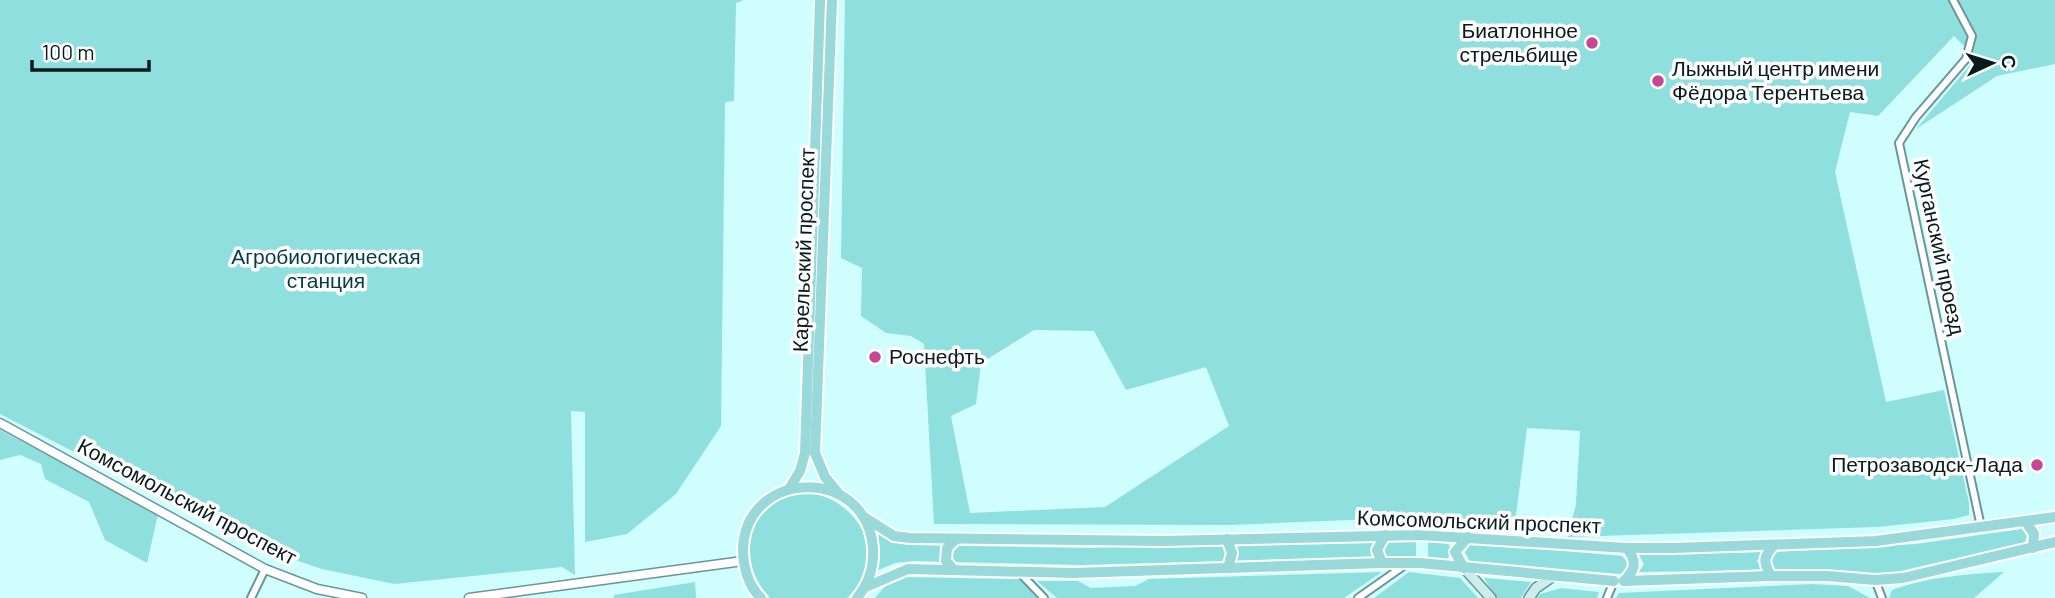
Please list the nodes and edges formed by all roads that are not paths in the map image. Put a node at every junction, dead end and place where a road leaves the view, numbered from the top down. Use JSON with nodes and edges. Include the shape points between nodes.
{"nodes":[{"id":1,"x":821,"y":0,"type":"edge"},
{"id":2,"x":832,"y":0,"type":"edge"},
{"id":3,"x":1953,"y":0,"type":"edge"},
{"id":4,"x":815,"y":166,"type":"junction"},
{"id":5,"x":827,"y":166,"type":"junction"},
{"id":6,"x":0,"y":423,"type":"edge"},
{"id":7,"x":789,"y":489,"type":"junction"},
{"id":8,"x":839,"y":494,"type":"junction"},
{"id":9,"x":864,"y":517,"type":"junction"},
{"id":10,"x":2055,"y":517,"type":"edge"},
{"id":11,"x":2026,"y":522,"type":"junction"},
{"id":12,"x":1981,"y":527,"type":"junction"},
{"id":13,"x":1385,"y":535,"type":"junction"},
{"id":14,"x":1468,"y":537,"type":"junction"},
{"id":15,"x":956,"y":539,"type":"junction"},
{"id":16,"x":1227,"y":539,"type":"junction"},
{"id":17,"x":2055,"y":542,"type":"edge"},
{"id":18,"x":1774,"y":545,"type":"junction"},
{"id":19,"x":1627,"y":548,"type":"junction"},
{"id":20,"x":2033,"y":548,"type":"junction"},
{"id":21,"x":743,"y":561,"type":"junction"},
{"id":22,"x":1382,"y":563,"type":"junction"},
{"id":23,"x":1407,"y":564,"type":"junction"},
{"id":24,"x":1228,"y":568,"type":"junction"},
{"id":25,"x":1464,"y":568,"type":"junction"},
{"id":26,"x":265,"y":569,"type":"junction"},
{"id":27,"x":954,"y":570,"type":"junction"},
{"id":28,"x":1018,"y":572,"type":"junction"},
{"id":29,"x":1771,"y":576,"type":"junction"},
{"id":30,"x":1552,"y":577,"type":"junction"},
{"id":31,"x":1875,"y":580,"type":"junction"},
{"id":32,"x":1619,"y":581,"type":"junction"},
{"id":33,"x":866,"y":587,"type":"junction"},
{"id":34,"x":351,"y":597,"type":"edge"},
{"id":35,"x":251,"y":598,"type":"edge"},
{"id":36,"x":362,"y":598,"type":"edge"},
{"id":37,"x":469,"y":598,"type":"edge"},
{"id":38,"x":761,"y":598,"type":"edge"},
{"id":39,"x":857,"y":598,"type":"edge"},
{"id":40,"x":1044,"y":598,"type":"edge"},
{"id":41,"x":1358,"y":598,"type":"edge"},
{"id":42,"x":1491,"y":598,"type":"edge"},
{"id":43,"x":1529,"y":598,"type":"edge"},
{"id":44,"x":1607,"y":598,"type":"edge"},
{"id":45,"x":1882,"y":598,"type":"edge"}],
"edges":[{"from":1,"to":4,"type":"main road","name":"Карельский проспект"},
{"from":2,"to":5,"type":"main road","name":"Карельский проспект"},
{"from":3,"to":12,"type":"street","name":"Курганский проезд","via":[[1972,36],[1966,59],[1899,143]]},
{"from":4,"to":5,"type":"main road"},
{"from":4,"to":7,"type":"main road","name":"Карельский проспект","via":[[805,453]]},
{"from":5,"to":8,"type":"main road","name":"Карельский проспект","via":[[815,453]]},
{"from":6,"to":26,"type":"street","name":"Комсомольский проспект"},
{"from":7,"to":8,"type":"main road","via":[[818,487]]},
{"from":7,"to":21,"type":"main road","via":[[753,517],[744,540]]},
{"from":8,"to":9,"type":"main road","name":"Карельский проспект"},
{"from":9,"to":15,"type":"main road","name":"Комсомольский проспект","via":[[894,536]]},
{"from":9,"to":33,"type":"main road","via":[[873,554]]},
{"from":10,"to":11,"type":"main road","name":"Комсомольский проспект"},
{"from":11,"to":12,"type":"main road","name":"Комсомольский проспект"},
{"from":11,"to":20,"type":"main road","via":[[2034,534]]},
{"from":12,"to":18,"type":"main road","name":"Комсомольский проспект","via":[[1876,541]]},
{"from":13,"to":14,"type":"main road","name":"Комсомольский проспект"},
{"from":13,"to":16,"type":"main road","name":"Комсомольский проспект"},
{"from":13,"to":22,"type":"main road","via":[[1377,550]]},
{"from":14,"to":19,"type":"main road","name":"Комсомольский проспект"},
{"from":14,"to":25,"type":"main road","via":[[1455,552]]},
{"from":15,"to":16,"type":"main road","name":"Комсомольский проспект"},
{"from":15,"to":27,"type":"main road","via":[[947,548],[946,561]]},
{"from":16,"to":24,"type":"main road","via":[[1232,553]]},
{"from":17,"to":20,"type":"main road","name":"Комсомольский проспект"},
{"from":18,"to":19,"type":"main road","name":"Комсомольский проспект"},
{"from":18,"to":29,"type":"main road","via":[[1764,562]]},
{"from":19,"to":32,"type":"main road","via":[[1635,563],[1633,571]]},
{"from":20,"to":31,"type":"main road","name":"Комсомольский проспект","via":[[1930,573]]},
{"from":21,"to":37,"type":"street"},
{"from":21,"to":38,"type":"main road"},
{"from":22,"to":23,"type":"main road","name":"Комсомольский проспект"},
{"from":22,"to":24,"type":"main road","name":"Комсомольский проспект"},
{"from":23,"to":25,"type":"main road","name":"Комсомольский проспект"},
{"from":23,"to":41,"type":"street"},
{"from":24,"to":28,"type":"main road","name":"Комсомольский проспект"},
{"from":25,"to":30,"type":"main road","name":"Комсомольский проспект"},
{"from":25,"to":42,"type":"main road"},
{"from":26,"to":34,"type":"street","name":"Комсомольский проспект"},
{"from":26,"to":35,"type":"street"},
{"from":27,"to":28,"type":"main road","name":"Комсомольский проспект"},
{"from":27,"to":33,"type":"main road","name":"Комсомольский проспект","via":[[908,569]]},
{"from":28,"to":40,"type":"street"},
{"from":29,"to":31,"type":"main road","name":"Комсомольский проспект"},
{"from":29,"to":32,"type":"main road","name":"Комсомольский проспект"},
{"from":30,"to":32,"type":"main road","name":"Комсомольский проспект"},
{"from":30,"to":43,"type":"main road"},
{"from":31,"to":45,"type":"street"},
{"from":32,"to":44,"type":"street"},
{"from":33,"to":39,"type":"main road"},
{"from":34,"to":36,"type":"street","name":"Комсомольский проспект"}]}
